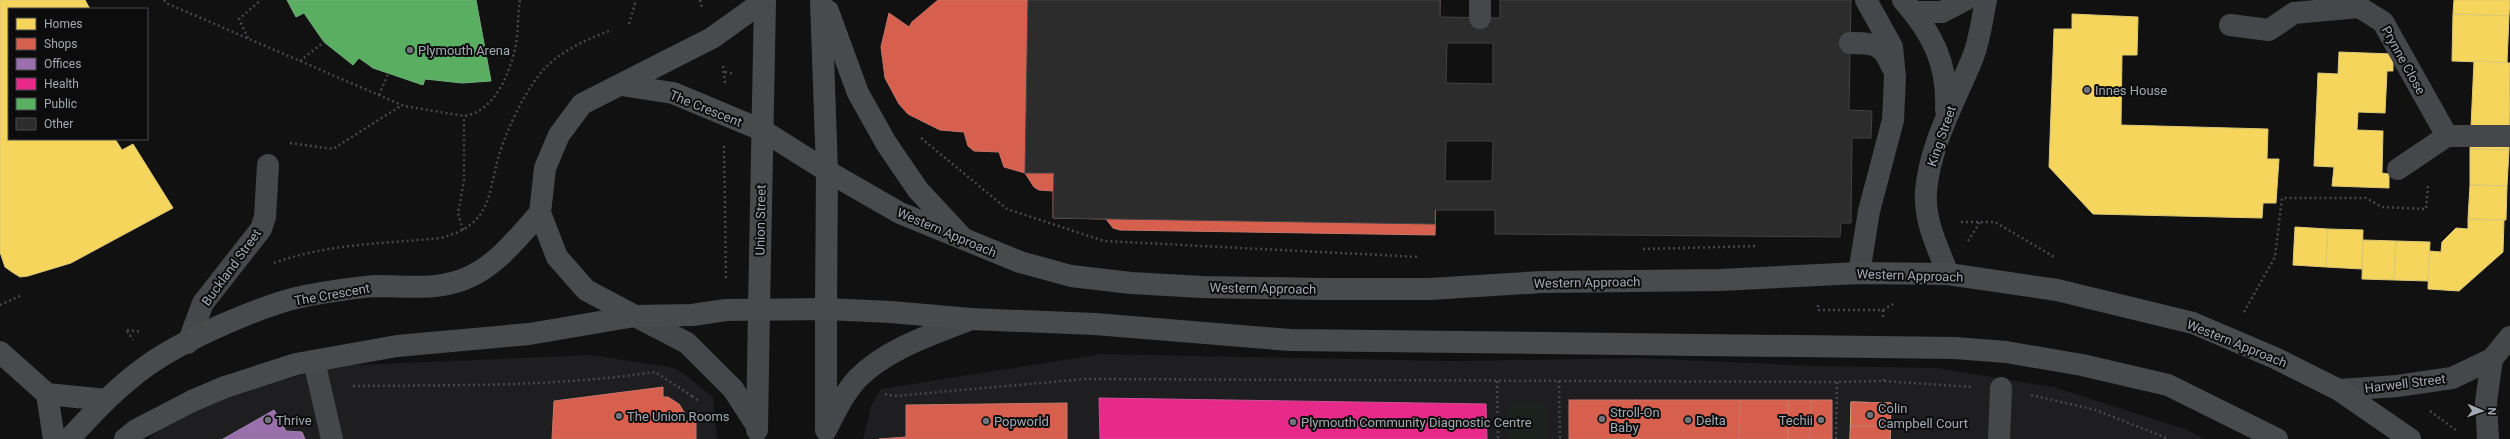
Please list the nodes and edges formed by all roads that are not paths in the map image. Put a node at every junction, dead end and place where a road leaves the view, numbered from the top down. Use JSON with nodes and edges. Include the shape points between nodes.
{"nodes":[{"id":1,"x":765,"y":0,"type":"edge"},
{"id":2,"x":821,"y":0,"type":"edge"},
{"id":3,"x":826,"y":0,"type":"edge"},
{"id":4,"x":1866,"y":0,"type":"edge"},
{"id":5,"x":1965,"y":0,"type":"edge"},
{"id":6,"x":1986,"y":0,"type":"edge"},
{"id":7,"x":1908,"y":6,"type":"edge"},
{"id":8,"x":2230,"y":25,"type":"dead end"},
{"id":9,"x":1850,"y":43,"type":"dead end"},
{"id":10,"x":1895,"y":77,"type":"junction"},
{"id":11,"x":621,"y":86,"type":"junction"},
{"id":12,"x":1945,"y":121,"type":"junction"},
{"id":13,"x":762,"y":130,"type":"junction"},
{"id":14,"x":2446,"y":136,"type":"junction"},
{"id":15,"x":2510,"y":136,"type":"edge"},
{"id":16,"x":268,"y":165,"type":"dead end"},
{"id":17,"x":2398,"y":168,"type":"dead end"},
{"id":18,"x":826,"y":171,"type":"junction"},
{"id":19,"x":540,"y":213,"type":"junction"},
{"id":20,"x":966,"y":241,"type":"junction"},
{"id":21,"x":1859,"y":273,"type":"junction"},
{"id":22,"x":1948,"y":274,"type":"junction"},
{"id":23,"x":759,"y":309,"type":"junction"},
{"id":24,"x":826,"y":309,"type":"junction"},
{"id":25,"x":635,"y":316,"type":"junction"},
{"id":26,"x":971,"y":319,"type":"junction"},
{"id":27,"x":2510,"y":337,"type":"edge"},
{"id":28,"x":188,"y":343,"type":"junction"},
{"id":29,"x":0,"y":352,"type":"edge"},
{"id":30,"x":2492,"y":359,"type":"junction"},
{"id":31,"x":314,"y":361,"type":"junction"},
{"id":32,"x":0,"y":363,"type":"edge"},
{"id":33,"x":2001,"y":388,"type":"road end"},
{"id":34,"x":2339,"y":390,"type":"junction"},
{"id":35,"x":47,"y":394,"type":"junction"},
{"id":36,"x":106,"y":400,"type":"junction"},
{"id":37,"x":757,"y":433,"type":"edge"},
{"id":38,"x":826,"y":434,"type":"edge"},
{"id":39,"x":54,"y":439,"type":"edge"},
{"id":40,"x":69,"y":439,"type":"edge"},
{"id":41,"x":125,"y":439,"type":"edge"},
{"id":42,"x":332,"y":439,"type":"edge"},
{"id":43,"x":1999,"y":439,"type":"edge"},
{"id":44,"x":2277,"y":439,"type":"edge"},
{"id":45,"x":2410,"y":439,"type":"edge"},
{"id":46,"x":2488,"y":439,"type":"edge"}],
"edges":[{"from":1,"to":11,"type":"main road","via":[[712,38]]},
{"from":1,"to":13,"type":"main road","name":"Union Street"},
{"from":2,"to":18,"type":"main road"},
{"from":3,"to":20,"type":"main road","via":[[858,93],[886,143],[918,190]]},
{"from":4,"to":10,"type":"street","via":[[1892,47]]},
{"from":5,"to":7,"type":"street","via":[[1942,12]]},
{"from":6,"to":12,"type":"street","name":"King Street","via":[[1976,48]]},
{"from":7,"to":12,"type":"street","via":[[1937,49],[1947,85]]},
{"from":8,"to":14,"type":"street","name":"Prynne Close","via":[[2269,30],[2294,12],[2359,7],[2383,22]]},
{"from":9,"to":10,"type":"street","via":[[1872,43],[1886,52]]},
{"from":10,"to":21,"type":"street","via":[[1893,120],[1869,211]]},
{"from":11,"to":13,"type":"main road","name":"The Crescent","via":[[673,93]]},
{"from":11,"to":19,"type":"main road","via":[[582,104],[559,135],[545,168]]},
{"from":12,"to":22,"type":"street","name":"King Street","via":[[1928,173],[1925,193],[1928,224]]},
{"from":13,"to":18,"type":"main road","name":"Western Approach"},
{"from":13,"to":23,"type":"main road","name":"Union Street"},
{"from":14,"to":15,"type":"street"},
{"from":14,"to":17,"type":"street"},
{"from":16,"to":28,"type":"street","name":"Buckland Street","via":[[265,217],[261,229],[203,303]]},
{"from":18,"to":20,"type":"main road","name":"Western Approach","via":[[900,213]]},
{"from":18,"to":24,"type":"main road"},
{"from":19,"to":25,"type":"main road","via":[[557,257],[586,290]]},
{"from":19,"to":28,"type":"main road","name":"The Crescent","via":[[504,254],[470,277],[439,287],[375,286],[304,296],[256,311]]},
{"from":20,"to":21,"type":"main road","name":"Western Approach","via":[[1020,262],[1070,276],[1202,287],[1430,288],[1542,282],[1728,279]]},
{"from":21,"to":22,"type":"main road","name":"Western Approach"},
{"from":22,"to":34,"type":"main road","name":"Western Approach","via":[[2057,290],[2193,323],[2275,358]]},
{"from":23,"to":24,"type":"main road"},
{"from":23,"to":25,"type":"main road","via":[[692,315]]},
{"from":23,"to":37,"type":"street","name":"Union Street"},
{"from":24,"to":26,"type":"main road"},
{"from":24,"to":38,"type":"street"},
{"from":25,"to":31,"type":"main road","via":[[529,334],[396,346]]},
{"from":25,"to":37,"type":"street","via":[[687,343],[733,389]]},
{"from":26,"to":38,"type":"street","via":[[911,344],[873,366],[858,379],[840,402]]},
{"from":26,"to":44,"type":"main road","via":[[1095,324],[1290,340],[1882,346],[2006,352],[2082,365],[2168,386]]},
{"from":27,"to":30,"type":"street","name":"Harwell Street"},
{"from":28,"to":36,"type":"main road","name":"The Crescent","via":[[148,365]]},
{"from":29,"to":32,"type":"main road"},
{"from":29,"to":35,"type":"main road"},
{"from":30,"to":34,"type":"street","name":"Harwell Street","via":[[2452,378],[2397,386]]},
{"from":30,"to":46,"type":"street","via":[[2486,402]]},
{"from":31,"to":41,"type":"main road","via":[[225,387],[136,430]]},
{"from":31,"to":42,"type":"street"},
{"from":33,"to":43,"type":"street"},
{"from":34,"to":45,"type":"main road","name":"Western Approach"},
{"from":35,"to":36,"type":"main road"},
{"from":35,"to":39,"type":"main road"},
{"from":36,"to":40,"type":"main road","name":"The Crescent"}]}
